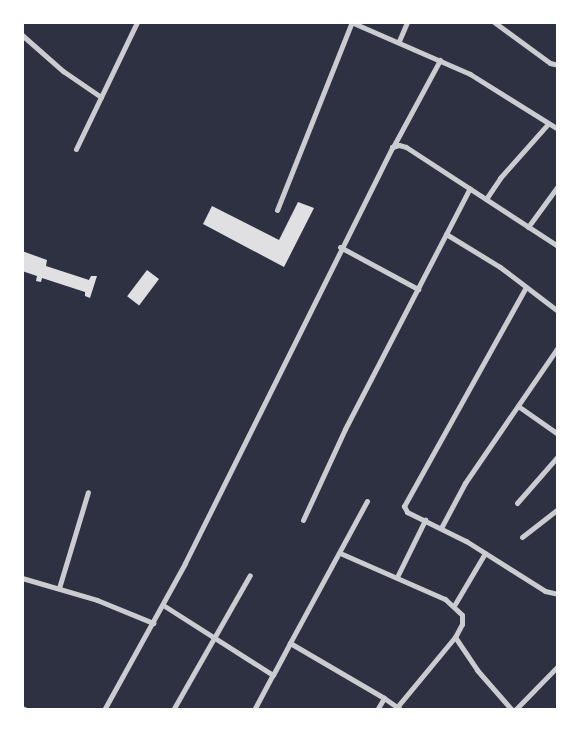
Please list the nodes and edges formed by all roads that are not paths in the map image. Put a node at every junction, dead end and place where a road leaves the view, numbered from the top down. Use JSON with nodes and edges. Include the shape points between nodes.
{"nodes":[{"id":1,"x":137,"y":22,"type":"edge"},
{"id":2,"x":407,"y":22,"type":"edge"},
{"id":3,"x":494,"y":22,"type":"edge"},
{"id":4,"x":352,"y":23,"type":"edge"},
{"id":5,"x":22,"y":35,"type":"edge"},
{"id":6,"x":400,"y":41,"type":"junction"},
{"id":7,"x":440,"y":60,"type":"junction"},
{"id":8,"x":558,"y":65,"type":"edge"},
{"id":9,"x":101,"y":97,"type":"junction"},
{"id":10,"x":548,"y":124,"type":"junction"},
{"id":11,"x":558,"y":129,"type":"edge"},
{"id":12,"x":392,"y":147,"type":"junction"},
{"id":13,"x":76,"y":149,"type":"dead end"},
{"id":14,"x":558,"y":186,"type":"edge"},
{"id":15,"x":470,"y":188,"type":"junction"},
{"id":16,"x":486,"y":199,"type":"junction"},
{"id":17,"x":277,"y":210,"type":"dead end"},
{"id":18,"x":528,"y":227,"type":"junction"},
{"id":19,"x":446,"y":234,"type":"junction"},
{"id":20,"x":558,"y":246,"type":"edge"},
{"id":21,"x":340,"y":247,"type":"junction"},
{"id":22,"x":526,"y":287,"type":"junction"},
{"id":23,"x":418,"y":289,"type":"junction"},
{"id":24,"x":558,"y":311,"type":"edge"},
{"id":25,"x":558,"y":347,"type":"edge"},
{"id":26,"x":518,"y":406,"type":"junction"},
{"id":27,"x":558,"y":434,"type":"edge"},
{"id":28,"x":558,"y":456,"type":"edge"},
{"id":29,"x":88,"y":492,"type":"dead end"},
{"id":30,"x":367,"y":501,"type":"dead end"},
{"id":31,"x":517,"y":503,"type":"dead end"},
{"id":32,"x":558,"y":509,"type":"edge"},
{"id":33,"x":303,"y":520,"type":"dead end"},
{"id":34,"x":425,"y":520,"type":"junction"},
{"id":35,"x":441,"y":528,"type":"junction"},
{"id":36,"x":522,"y":537,"type":"dead end"},
{"id":37,"x":485,"y":553,"type":"junction"},
{"id":38,"x":340,"y":554,"type":"junction"},
{"id":39,"x":250,"y":575,"type":"dead end"},
{"id":40,"x":398,"y":577,"type":"junction"},
{"id":41,"x":22,"y":578,"type":"edge"},
{"id":42,"x":59,"y":588,"type":"junction"},
{"id":43,"x":558,"y":594,"type":"edge"},
{"id":44,"x":455,"y":604,"type":"junction"},
{"id":45,"x":163,"y":605,"type":"junction"},
{"id":46,"x":153,"y":623,"type":"junction"},
{"id":47,"x":454,"y":637,"type":"junction"},
{"id":48,"x":213,"y":640,"type":"junction"},
{"id":49,"x":290,"y":643,"type":"junction"},
{"id":50,"x":558,"y":666,"type":"edge"},
{"id":51,"x":273,"y":675,"type":"junction"},
{"id":52,"x":384,"y":698,"type":"junction"},
{"id":53,"x":22,"y":708,"type":"edge"},
{"id":54,"x":399,"y":708,"type":"edge"},
{"id":55,"x":26,"y":710,"type":"edge"},
{"id":56,"x":104,"y":710,"type":"edge"},
{"id":57,"x":173,"y":710,"type":"edge"},
{"id":58,"x":254,"y":710,"type":"edge"},
{"id":59,"x":377,"y":710,"type":"edge"},
{"id":60,"x":513,"y":710,"type":"edge"}],
"edges":[{"from":1,"to":9,"type":"street"},
{"from":2,"to":6,"type":"street"},
{"from":3,"to":8,"type":"street","via":[[550,63]]},
{"from":4,"to":6,"type":"street"},
{"from":4,"to":17,"type":"street"},
{"from":5,"to":9,"type":"street"},
{"from":6,"to":7,"type":"street"},
{"from":7,"to":10,"type":"street","via":[[505,95]]},
{"from":7,"to":12,"type":"street"},
{"from":9,"to":13,"type":"street"},
{"from":10,"to":11,"type":"street"},
{"from":10,"to":16,"type":"street","via":[[500,178]]},
{"from":12,"to":15,"type":"street","via":[[406,147]]},
{"from":12,"to":21,"type":"street"},
{"from":14,"to":18,"type":"street"},
{"from":15,"to":16,"type":"street"},
{"from":15,"to":19,"type":"street"},
{"from":16,"to":18,"type":"street"},
{"from":18,"to":20,"type":"street"},
{"from":19,"to":22,"type":"street"},
{"from":19,"to":23,"type":"street"},
{"from":21,"to":23,"type":"street"},
{"from":21,"to":45,"type":"street"},
{"from":22,"to":24,"type":"street"},
{"from":22,"to":34,"type":"street","via":[[406,500],[407,512]]},
{"from":23,"to":33,"type":"street","via":[[345,429]]},
{"from":25,"to":26,"type":"street"},
{"from":26,"to":27,"type":"street"},
{"from":26,"to":35,"type":"street","via":[[466,483]]},
{"from":28,"to":31,"type":"street"},
{"from":29,"to":42,"type":"street"},
{"from":30,"to":38,"type":"street"},
{"from":32,"to":36,"type":"street"},
{"from":34,"to":35,"type":"street"},
{"from":34,"to":40,"type":"street"},
{"from":35,"to":37,"type":"street"},
{"from":37,"to":43,"type":"street","via":[[544,591]]},
{"from":37,"to":44,"type":"street"},
{"from":38,"to":40,"type":"street"},
{"from":38,"to":49,"type":"street"},
{"from":39,"to":48,"type":"street"},
{"from":40,"to":44,"type":"street"},
{"from":41,"to":42,"type":"street"},
{"from":42,"to":46,"type":"street"},
{"from":44,"to":47,"type":"street","via":[[462,615],[462,624]]},
{"from":45,"to":46,"type":"street"},
{"from":45,"to":48,"type":"street"},
{"from":46,"to":56,"type":"street"},
{"from":47,"to":54,"type":"street"},
{"from":47,"to":60,"type":"street","via":[[477,670]]},
{"from":48,"to":51,"type":"street"},
{"from":48,"to":57,"type":"street"},
{"from":49,"to":51,"type":"street"},
{"from":49,"to":52,"type":"street"},
{"from":50,"to":60,"type":"street"},
{"from":51,"to":58,"type":"street"},
{"from":52,"to":54,"type":"street"},
{"from":52,"to":59,"type":"street"},
{"from":53,"to":55,"type":"street"}]}
